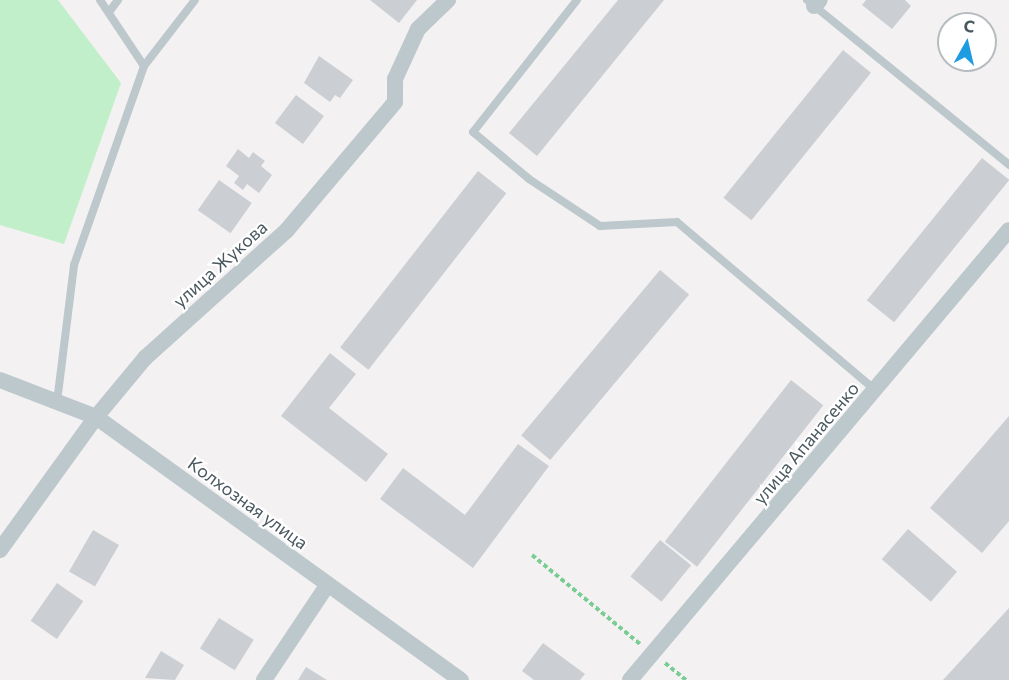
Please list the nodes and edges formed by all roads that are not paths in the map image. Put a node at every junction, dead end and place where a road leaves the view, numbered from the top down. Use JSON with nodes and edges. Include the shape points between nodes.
{"nodes":[{"id":1,"x":100,"y":0,"type":"edge"},
{"id":2,"x":118,"y":0,"type":"edge"},
{"id":3,"x":195,"y":0,"type":"edge"},
{"id":4,"x":448,"y":0,"type":"edge"},
{"id":5,"x":577,"y":0,"type":"edge"},
{"id":6,"x":814,"y":2,"type":"edge"},
{"id":7,"x":109,"y":12,"type":"junction"},
{"id":8,"x":144,"y":66,"type":"junction"},
{"id":9,"x":1009,"y":165,"type":"edge"},
{"id":10,"x":1009,"y":230,"type":"edge"},
{"id":11,"x":0,"y":380,"type":"edge"},
{"id":12,"x":876,"y":391,"type":"junction"},
{"id":13,"x":57,"y":402,"type":"junction"},
{"id":14,"x":96,"y":417,"type":"junction"},
{"id":15,"x":0,"y":550,"type":"edge"},
{"id":16,"x":328,"y":584,"type":"junction"},
{"id":17,"x":264,"y":680,"type":"edge"},
{"id":18,"x":461,"y":680,"type":"edge"},
{"id":19,"x":630,"y":680,"type":"edge"}],
"edges":[{"from":1,"to":7,"type":"lane"},
{"from":2,"to":7,"type":"lane"},
{"from":3,"to":8,"type":"lane"},
{"from":4,"to":14,"type":"street","name":"улица Жукова","via":[[418,29],[395,79],[395,102],[295,221],[145,358]]},
{"from":5,"to":12,"type":"lane","via":[[474,132],[529,178],[600,226],[676,222]]},
{"from":6,"to":9,"type":"lane"},
{"from":7,"to":8,"type":"lane"},
{"from":8,"to":13,"type":"lane","via":[[74,265]]},
{"from":10,"to":12,"type":"street","name":"улица Апанасенко"},
{"from":11,"to":13,"type":"street","name":"Колхозная улица"},
{"from":12,"to":19,"type":"street","name":"улица Апанасенко"},
{"from":13,"to":14,"type":"street","name":"Колхозная улица"},
{"from":14,"to":15,"type":"street","name":"улица Жукова"},
{"from":14,"to":16,"type":"street","name":"Колхозная улица"},
{"from":16,"to":17,"type":"street"},
{"from":16,"to":18,"type":"street","name":"Колхозная улица"}]}
